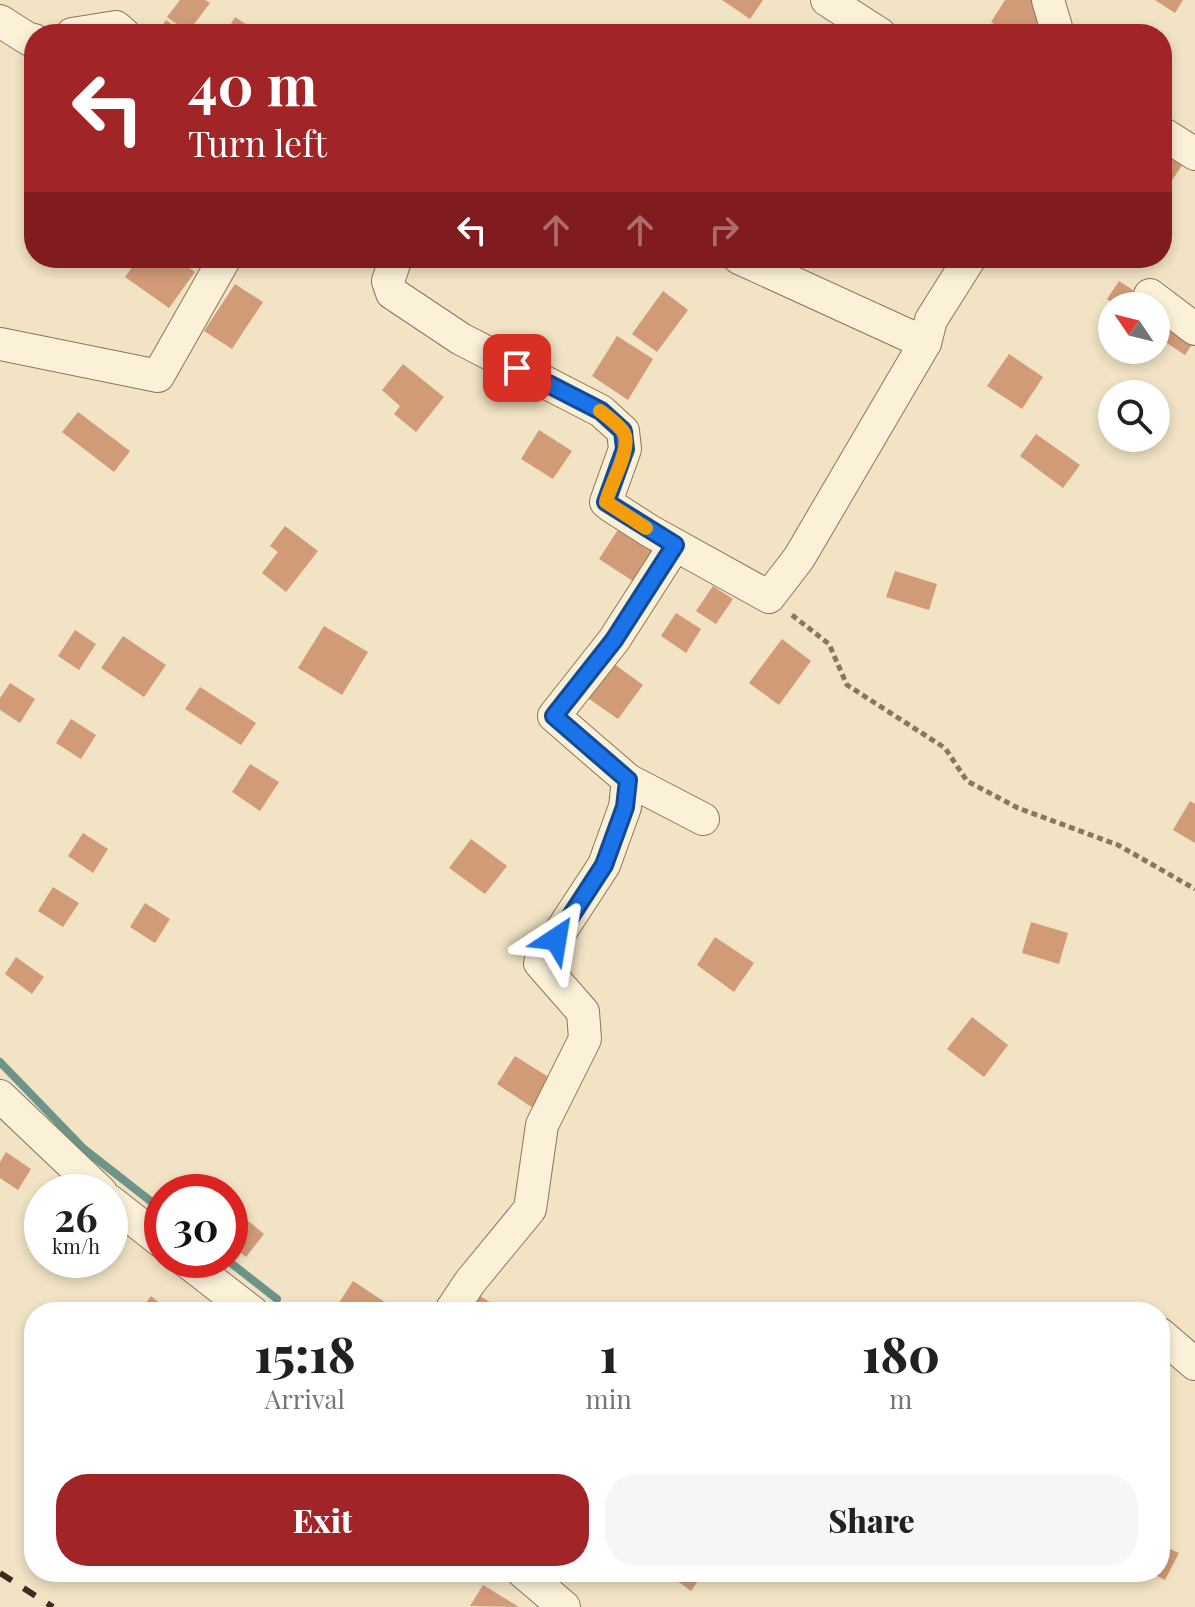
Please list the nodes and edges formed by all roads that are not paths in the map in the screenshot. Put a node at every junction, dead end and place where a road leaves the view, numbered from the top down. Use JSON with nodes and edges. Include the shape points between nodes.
{"nodes":[{"id":1,"x":827,"y":0,"type":"edge"},
{"id":2,"x":1048,"y":0,"type":"edge"},
{"id":3,"x":0,"y":21,"type":"edge"},
{"id":4,"x":864,"y":24,"type":"edge"},
{"id":5,"x":1055,"y":24,"type":"edge"},
{"id":6,"x":24,"y":36,"type":"edge"},
{"id":7,"x":1172,"y":139,"type":"edge"},
{"id":8,"x":1195,"y":154,"type":"edge"},
{"id":9,"x":219,"y":268,"type":"edge"},
{"id":10,"x":393,"y":268,"type":"edge"},
{"id":11,"x":761,"y":268,"type":"edge"},
{"id":12,"x":964,"y":268,"type":"edge"},
{"id":13,"x":1170,"y":310,"type":"edge"},
{"id":14,"x":1195,"y":329,"type":"edge"},
{"id":15,"x":925,"y":343,"type":"junction"},
{"id":16,"x":0,"y":344,"type":"edge"},
{"id":17,"x":675,"y":545,"type":"junction"},
{"id":18,"x":628,"y":780,"type":"junction"},
{"id":19,"x":703,"y":819,"type":"dead end"},
{"id":20,"x":0,"y":1096,"type":"edge"},
{"id":21,"x":82,"y":1174,"type":"edge"},
{"id":22,"x":128,"y":1215,"type":"edge"},
{"id":23,"x":144,"y":1228,"type":"edge"},
{"id":24,"x":208,"y":1278,"type":"edge"},
{"id":25,"x":239,"y":1302,"type":"edge"},
{"id":26,"x":457,"y":1302,"type":"edge"},
{"id":27,"x":1170,"y":1343,"type":"edge"},
{"id":28,"x":1195,"y":1364,"type":"edge"},
{"id":29,"x":535,"y":1582,"type":"edge"},
{"id":30,"x":564,"y":1607,"type":"edge"}],
"edges":[{"from":1,"to":4,"type":"street"},
{"from":2,"to":5,"type":"street"},
{"from":3,"to":6,"type":"street"},
{"from":7,"to":8,"type":"street"},
{"from":9,"to":16,"type":"street","via":[[158,376]]},
{"from":10,"to":17,"type":"street","via":[[388,281],[392,293],[461,339],[601,411],[623,431],[625,449],[606,502]]},
{"from":11,"to":15,"type":"street"},
{"from":12,"to":15,"type":"street","via":[[931,320]]},
{"from":13,"to":14,"type":"street"},
{"from":15,"to":17,"type":"street","via":[[799,558],[769,597]]},
{"from":17,"to":18,"type":"street","via":[[614,640],[554,716]]},
{"from":18,"to":19,"type":"street"},
{"from":18,"to":26,"type":"street","via":[[625,807],[604,865],[540,963],[583,1012],[585,1039],[542,1125],[530,1209]]},
{"from":20,"to":21,"type":"street"},
{"from":22,"to":23,"type":"street"},
{"from":24,"to":25,"type":"street"},
{"from":27,"to":28,"type":"street"},
{"from":29,"to":30,"type":"street"}]}
